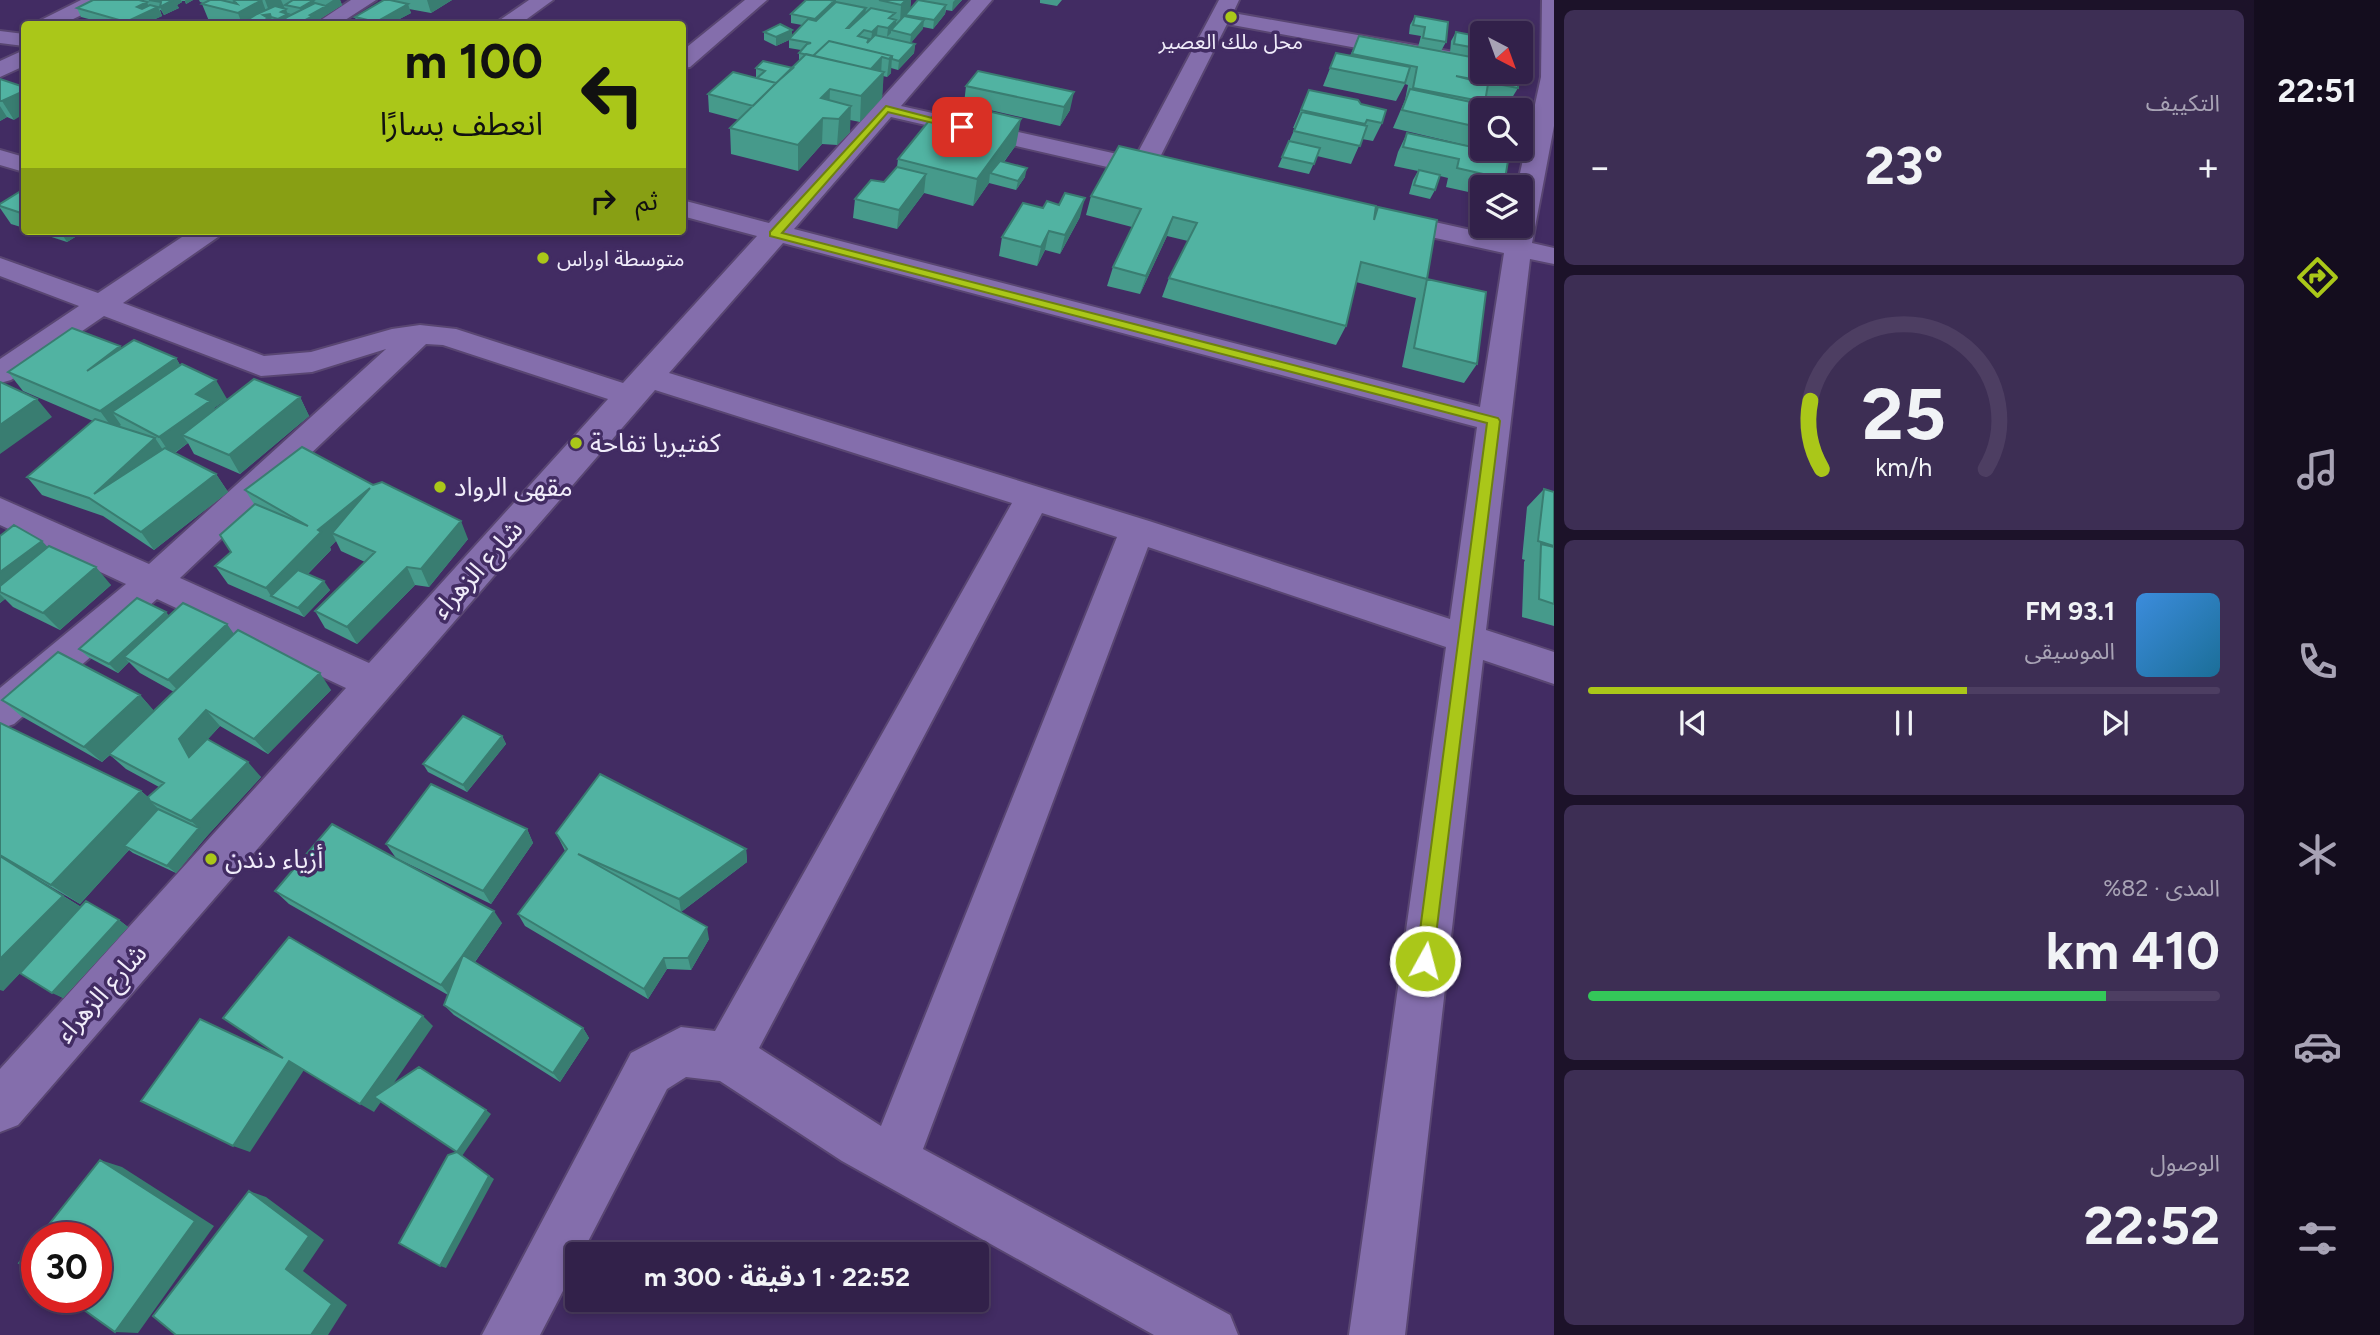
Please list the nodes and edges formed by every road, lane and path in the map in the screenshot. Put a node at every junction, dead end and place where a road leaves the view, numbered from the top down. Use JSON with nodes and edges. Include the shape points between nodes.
{"nodes":[{"id":1,"x":97,"y":0,"type":"edge"},
{"id":2,"x":332,"y":0,"type":"edge"},
{"id":3,"x":543,"y":0,"type":"edge"},
{"id":4,"x":757,"y":0,"type":"edge"},
{"id":5,"x":978,"y":0,"type":"edge"},
{"id":6,"x":1552,"y":0,"type":"edge"},
{"id":7,"x":361,"y":3,"type":"edge"},
{"id":8,"x":1225,"y":8,"type":"edge"},
{"id":9,"x":54,"y":21,"type":"edge"},
{"id":10,"x":330,"y":21,"type":"edge"},
{"id":11,"x":512,"y":21,"type":"edge"},
{"id":12,"x":19,"y":42,"type":"edge"},
{"id":13,"x":686,"y":59,"type":"edge"},
{"id":14,"x":1470,"y":61,"type":"edge"},
{"id":15,"x":0,"y":70,"type":"edge"},
{"id":16,"x":1546,"y":76,"type":"edge"},
{"id":17,"x":886,"y":109,"type":"junction"},
{"id":18,"x":0,"y":157,"type":"edge"},
{"id":19,"x":21,"y":164,"type":"edge"},
{"id":20,"x":1142,"y":168,"type":"junction"},
{"id":21,"x":1182,"y":177,"type":"edge"},
{"id":22,"x":686,"y":209,"type":"edge"},
{"id":23,"x":1357,"y":213,"type":"edge"},
{"id":24,"x":774,"y":234,"type":"junction"},
{"id":25,"x":203,"y":235,"type":"edge"},
{"id":26,"x":1536,"y":251,"type":"edge"},
{"id":27,"x":0,"y":266,"type":"edge"},
{"id":28,"x":103,"y":304,"type":"junction"},
{"id":29,"x":420,"y":334,"type":"junction"},
{"id":30,"x":0,"y":373,"type":"edge"},
{"id":31,"x":639,"y":386,"type":"junction"},
{"id":32,"x":1493,"y":421,"type":"junction"},
{"id":33,"x":1032,"y":497,"type":"junction"},
{"id":34,"x":0,"y":510,"type":"edge"},
{"id":35,"x":1137,"y":530,"type":"junction"},
{"id":36,"x":153,"y":580,"type":"junction"},
{"id":37,"x":1467,"y":640,"type":"junction"},
{"id":38,"x":1554,"y":668,"type":"edge"},
{"id":39,"x":375,"y":684,"type":"junction"},
{"id":40,"x":0,"y":712,"type":"edge"},
{"id":41,"x":728,"y":1057,"type":"junction"},
{"id":42,"x":0,"y":1107,"type":"edge"},
{"id":43,"x":893,"y":1161,"type":"junction"},
{"id":44,"x":510,"y":1335,"type":"edge"},
{"id":45,"x":1210,"y":1335,"type":"edge"},
{"id":46,"x":1377,"y":1335,"type":"edge"}],
"edges":[{"from":1,"to":9,"type":"street"},
{"from":2,"to":7,"type":"street"},
{"from":3,"to":11,"type":"street"},
{"from":4,"to":13,"type":"street"},
{"from":5,"to":17,"type":"street","name":"شارع الزهراء"},
{"from":6,"to":16,"type":"street"},
{"from":7,"to":10,"type":"street"},
{"from":8,"to":14,"type":"street"},
{"from":8,"to":20,"type":"street"},
{"from":12,"to":15,"type":"street"},
{"from":16,"to":26,"type":"street"},
{"from":17,"to":20,"type":"street"},
{"from":17,"to":24,"type":"street","name":"شارع الزهراء"},
{"from":18,"to":19,"type":"street"},
{"from":20,"to":21,"type":"street"},
{"from":22,"to":24,"type":"street"},
{"from":23,"to":26,"type":"street"},
{"from":24,"to":31,"type":"street","name":"شارع الزهراء"},
{"from":24,"to":32,"type":"street"},
{"from":25,"to":28,"type":"street"},
{"from":26,"to":32,"type":"street"},
{"from":27,"to":28,"type":"street"},
{"from":28,"to":29,"type":"street","via":[[261,366],[302,366],[368,344]]},
{"from":28,"to":30,"type":"street"},
{"from":29,"to":31,"type":"street","via":[[446,336]]},
{"from":29,"to":36,"type":"street"},
{"from":31,"to":33,"type":"street"},
{"from":31,"to":39,"type":"street","name":"شارع الزهراء"},
{"from":32,"to":37,"type":"street"},
{"from":33,"to":35,"type":"street"},
{"from":33,"to":41,"type":"street"},
{"from":34,"to":36,"type":"street"},
{"from":35,"to":37,"type":"street"},
{"from":35,"to":43,"type":"street"},
{"from":36,"to":39,"type":"street"},
{"from":36,"to":40,"type":"street"},
{"from":37,"to":38,"type":"street"},
{"from":37,"to":46,"type":"street"},
{"from":39,"to":42,"type":"street","name":"شارع الزهراء"},
{"from":41,"to":43,"type":"street"},
{"from":41,"to":44,"type":"street","via":[[681,1052],[649,1071]]},
{"from":43,"to":45,"type":"street"}]}
